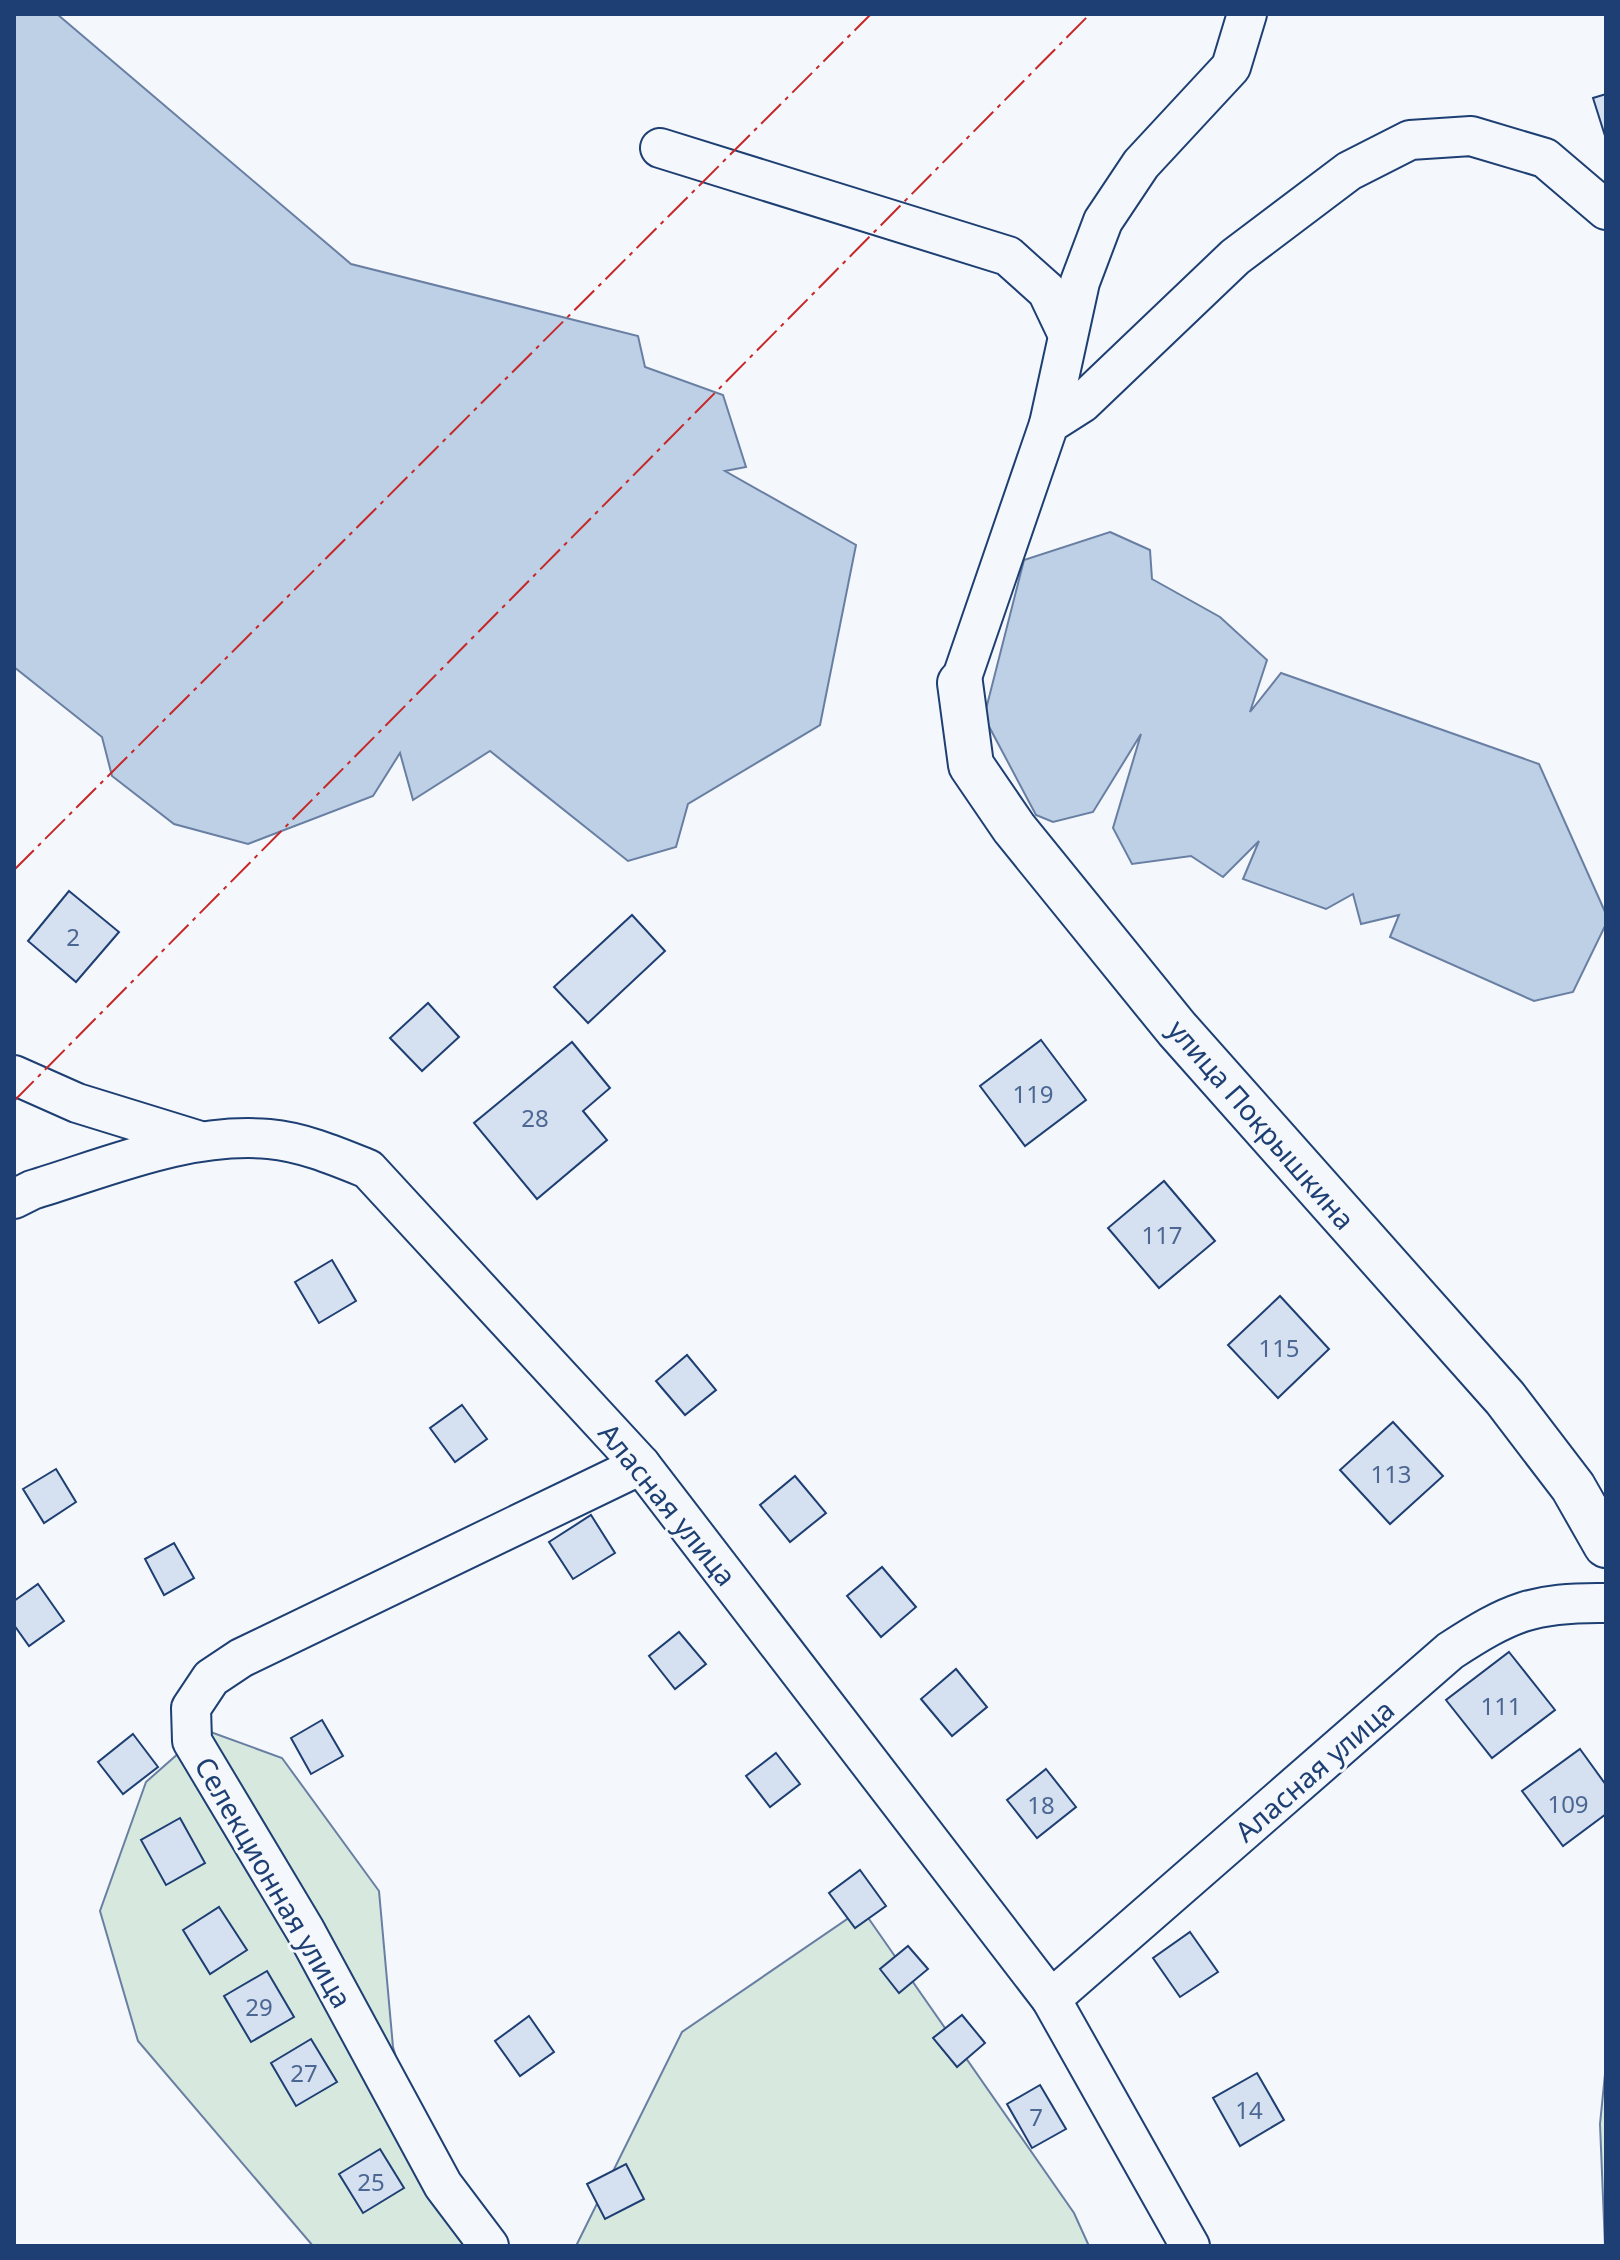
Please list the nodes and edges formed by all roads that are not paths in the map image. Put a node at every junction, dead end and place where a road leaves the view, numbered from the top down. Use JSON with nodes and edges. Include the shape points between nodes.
{"nodes":[{"id":1,"x":1247,"y":14,"type":"edge"},
{"id":2,"x":660,"y":148,"type":"dead end"},
{"id":3,"x":1606,"y":210,"type":"edge"},
{"id":4,"x":1067,"y":333,"type":"junction"},
{"id":5,"x":1049,"y":424,"type":"junction"},
{"id":6,"x":960,"y":683,"type":"joint"},
{"id":7,"x":14,"y":1075,"type":"edge"},
{"id":8,"x":197,"y":1140,"type":"junction"},
{"id":9,"x":14,"y":1199,"type":"edge"},
{"id":10,"x":641,"y":1465,"type":"junction"},
{"id":11,"x":1606,"y":1545,"type":"edge"},
{"id":12,"x":1606,"y":1603,"type":"edge"},
{"id":13,"x":1051,"y":1999,"type":"junction"},
{"id":14,"x":489,"y":2246,"type":"edge"},
{"id":15,"x":1190,"y":2246,"type":"edge"}],
"edges":[{"from":1,"to":4,"type":"street","via":[[1231,67],[1141,164],[1103,221]]},
{"from":2,"to":4,"type":"street","via":[[1008,256],[1047,291]]},
{"from":3,"to":5,"type":"street","via":[[1545,158],[1471,136],[1410,140],[1349,171],[1235,257],[1082,403]]},
{"from":4,"to":5,"type":"street"},
{"from":5,"to":6,"type":"street"},
{"from":6,"to":11,"type":"street","name":"улица Покрышкина","via":[[971,765],[1014,828],[1177,1029],[1505,1398],[1573,1487]]},
{"from":7,"to":8,"type":"street","via":[[77,1103]]},
{"from":8,"to":9,"type":"street"},
{"from":8,"to":10,"type":"street","name":"Аласная улица","via":[[269,1139],[324,1151],[368,1169]]},
{"from":10,"to":13,"type":"street","name":"Аласная улица"},
{"from":10,"to":14,"type":"street","name":"Селекционная улица","via":[[241,1658],[211,1678],[191,1708],[192,1741],[305,1930],[443,2185]]},
{"from":12,"to":13,"type":"street","name":"Аласная улица","via":[[1555,1603],[1500,1619],[1450,1651]]},
{"from":13,"to":15,"type":"street","name":"Аласная улица"}]}
